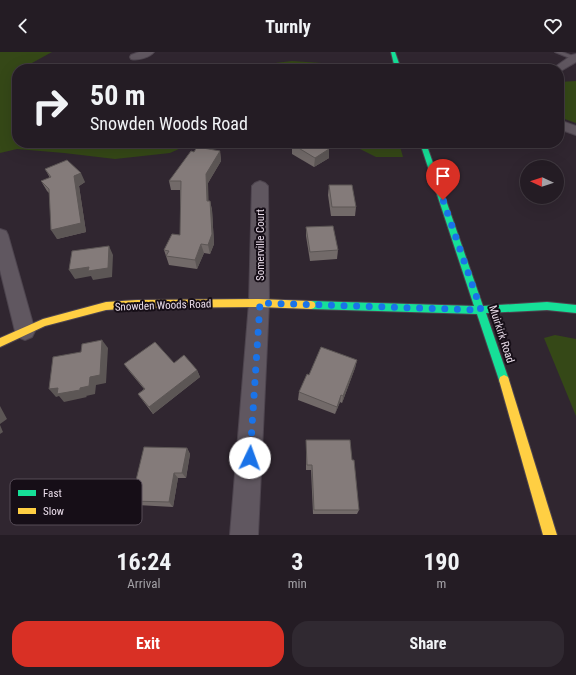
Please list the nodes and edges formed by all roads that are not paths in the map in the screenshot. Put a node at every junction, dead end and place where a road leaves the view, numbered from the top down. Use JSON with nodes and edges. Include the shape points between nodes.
{"nodes":[{"id":1,"x":149,"y":52,"type":"edge"},
{"id":2,"x":393,"y":52,"type":"edge"},
{"id":3,"x":557,"y":52,"type":"edge"},
{"id":4,"x":135,"y":57,"type":"dead end"},
{"id":5,"x":575,"y":58,"type":"edge"},
{"id":6,"x":397,"y":64,"type":"edge"},
{"id":7,"x":564,"y":65,"type":"edge"},
{"id":8,"x":564,"y":126,"type":"edge"},
{"id":9,"x":576,"y":130,"type":"edge"},
{"id":10,"x":425,"y":148,"type":"edge"},
{"id":11,"x":260,"y":186,"type":"dead end"},
{"id":12,"x":0,"y":235,"type":"edge"},
{"id":13,"x":260,"y":303,"type":"junction"},
{"id":14,"x":576,"y":308,"type":"edge"},
{"id":15,"x":481,"y":310,"type":"junction"},
{"id":16,"x":25,"y":331,"type":"junction"},
{"id":17,"x":0,"y":343,"type":"edge"},
{"id":18,"x":244,"y":535,"type":"edge"},
{"id":19,"x":550,"y":535,"type":"edge"}],
"edges":[{"from":1,"to":4,"type":"street"},
{"from":2,"to":6,"type":"street"},
{"from":3,"to":5,"type":"lane"},
{"from":5,"to":7,"type":"street"},
{"from":8,"to":9,"type":"street"},
{"from":10,"to":15,"type":"street","name":"Muirkirk Road"},
{"from":11,"to":13,"type":"street","name":"Somerville Court"},
{"from":12,"to":16,"type":"street"},
{"from":13,"to":15,"type":"street","name":"Snowden Woods Road"},
{"from":13,"to":16,"type":"street","name":"Snowden Woods Road","via":[[106,306]]},
{"from":13,"to":18,"type":"street"},
{"from":14,"to":15,"type":"street","name":"Snowden Woods Road","via":[[547,306]]},
{"from":15,"to":19,"type":"street","name":"Muirkirk Road"},
{"from":16,"to":17,"type":"street","name":"Snowden Woods Road"}]}
